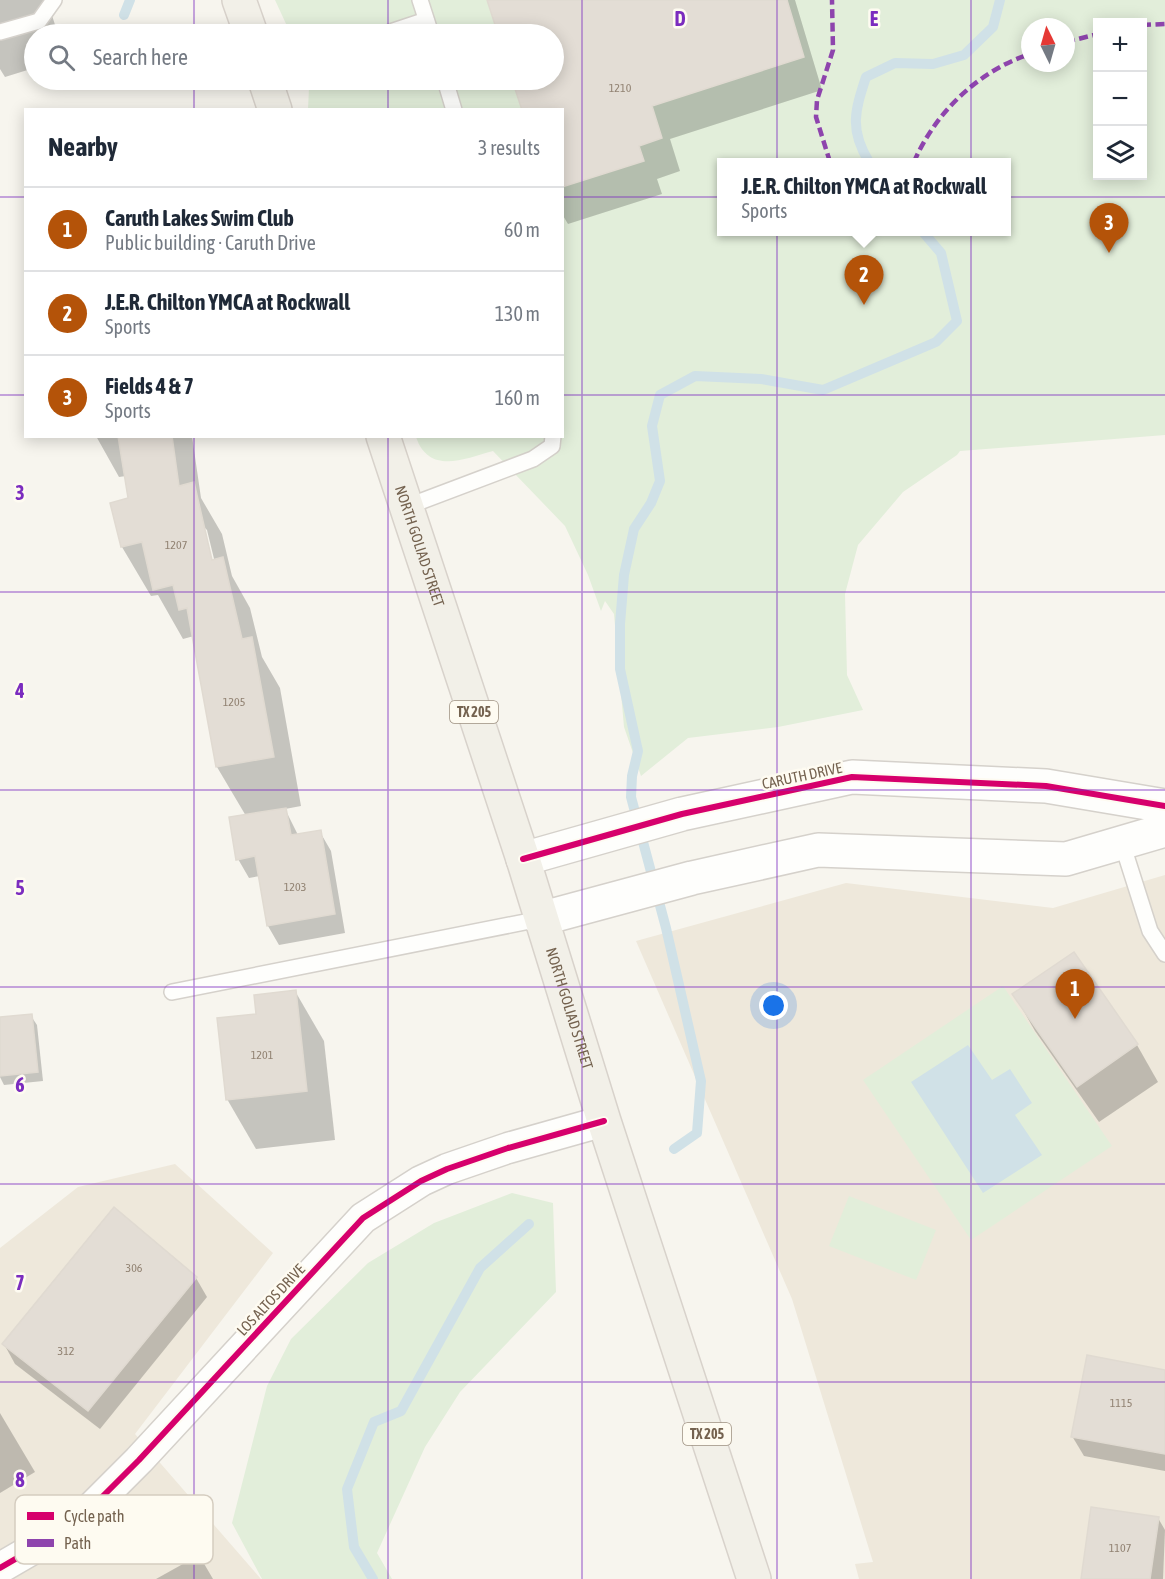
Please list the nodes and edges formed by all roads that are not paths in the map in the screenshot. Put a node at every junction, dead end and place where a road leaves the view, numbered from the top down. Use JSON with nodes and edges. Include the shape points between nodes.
{"nodes":[{"id":1,"x":54,"y":0,"type":"edge"},
{"id":2,"x":239,"y":0,"type":"edge"},
{"id":3,"x":420,"y":0,"type":"edge"},
{"id":4,"x":28,"y":24,"type":"edge"},
{"id":5,"x":247,"y":24,"type":"edge"},
{"id":6,"x":427,"y":24,"type":"edge"},
{"id":7,"x":24,"y":25,"type":"edge"},
{"id":8,"x":0,"y":32,"type":"edge"},
{"id":9,"x":269,"y":90,"type":"edge"},
{"id":10,"x":448,"y":90,"type":"edge"},
{"id":11,"x":274,"y":108,"type":"edge"},
{"id":12,"x":453,"y":108,"type":"edge"},
{"id":13,"x":384,"y":438,"type":"edge"},
{"id":14,"x":553,"y":438,"type":"edge"},
{"id":15,"x":406,"y":507,"type":"junction"},
{"id":16,"x":1165,"y":806,"type":"edge"},
{"id":17,"x":1165,"y":830,"type":"edge"},
{"id":18,"x":1122,"y":843,"type":"junction"},
{"id":19,"x":523,"y":859,"type":"junction"},
{"id":20,"x":540,"y":919,"type":"junction"},
{"id":21,"x":1165,"y":954,"type":"edge"},
{"id":22,"x":172,"y":992,"type":"dead end"},
{"id":23,"x":604,"y":1121,"type":"junction"},
{"id":24,"x":104,"y":1495,"type":"edge"},
{"id":25,"x":15,"y":1559,"type":"edge"},
{"id":26,"x":0,"y":1568,"type":"edge"},
{"id":27,"x":754,"y":1579,"type":"edge"}],
"edges":[{"from":1,"to":4,"type":"lane","via":[[39,21]]},
{"from":2,"to":5,"type":"main road"},
{"from":3,"to":6,"type":"lane"},
{"from":7,"to":8,"type":"lane"},
{"from":9,"to":11,"type":"main road"},
{"from":10,"to":12,"type":"lane"},
{"from":13,"to":15,"type":"main road","name":"NORTH GOLIAD STREET","number":"TX 205"},
{"from":14,"to":15,"type":"lane","via":[[552,446],[533,459]]},
{"from":15,"to":19,"type":"main road","name":"NORTH GOLIAD STREET","number":"TX 205"},
{"from":16,"to":19,"type":"street","name":"CARUTH DRIVE","via":[[1046,786],[852,777],[682,814]]},
{"from":17,"to":18,"type":"street"},
{"from":18,"to":20,"type":"street","via":[[1066,859],[818,850],[692,878]]},
{"from":18,"to":21,"type":"lane","via":[[1150,931]]},
{"from":19,"to":20,"type":"main road","name":"NORTH GOLIAD STREET","number":"TX 205"},
{"from":20,"to":22,"type":"lane"},
{"from":20,"to":23,"type":"main road","name":"NORTH GOLIAD STREET","number":"TX 205"},
{"from":23,"to":24,"type":"street","name":"LOS ALTOS DRIVE","via":[[447,1169],[363,1218]]},
{"from":23,"to":27,"type":"main road","name":"NORTH GOLIAD STREET","number":"TX 205"},
{"from":25,"to":26,"type":"street","name":"LOS ALTOS DRIVE"}]}
